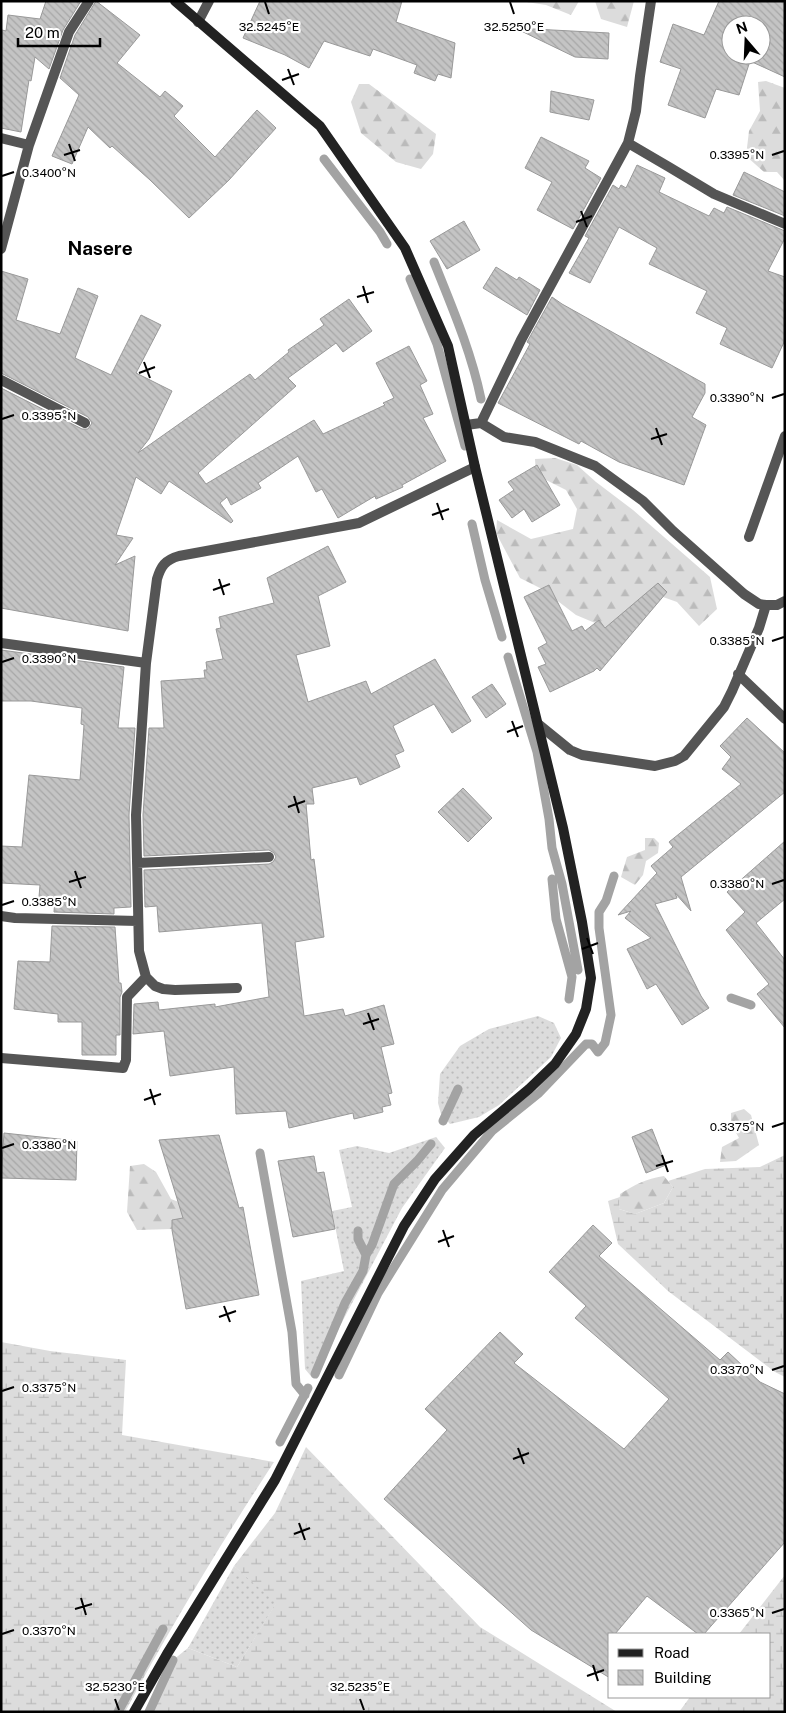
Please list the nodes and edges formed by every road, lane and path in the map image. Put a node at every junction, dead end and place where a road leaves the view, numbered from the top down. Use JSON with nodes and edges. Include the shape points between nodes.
{"nodes":[{"id":1,"x":89,"y":1,"type":"edge"},
{"id":2,"x":175,"y":1,"type":"edge"},
{"id":3,"x":209,"y":1,"type":"edge"},
{"id":4,"x":651,"y":1,"type":"edge"},
{"id":5,"x":198,"y":22,"type":"junction"},
{"id":6,"x":1,"y":138,"type":"edge"},
{"id":7,"x":628,"y":144,"type":"junction"},
{"id":8,"x":29,"y":146,"type":"junction"},
{"id":9,"x":785,"y":224,"type":"edge"},
{"id":10,"x":2,"y":247,"type":"edge"},
{"id":11,"x":1,"y":380,"type":"edge"},
{"id":12,"x":480,"y":422,"type":"junction"},
{"id":13,"x":85,"y":423,"type":"dead end"},
{"id":14,"x":466,"y":425,"type":"junction"},
{"id":15,"x":785,"y":436,"type":"edge"},
{"id":16,"x":475,"y":467,"type":"junction"},
{"id":17,"x":749,"y":536,"type":"dead end"},
{"id":18,"x":785,"y":601,"type":"edge"},
{"id":19,"x":766,"y":605,"type":"junction"},
{"id":20,"x":1,"y":643,"type":"edge"},
{"id":21,"x":146,"y":663,"type":"junction"},
{"id":22,"x":738,"y":674,"type":"junction"},
{"id":23,"x":785,"y":718,"type":"edge"},
{"id":24,"x":538,"y":724,"type":"junction"},
{"id":25,"x":269,"y":857,"type":"dead end"},
{"id":26,"x":137,"y":863,"type":"junction"},
{"id":27,"x":1,"y":916,"type":"edge"},
{"id":28,"x":138,"y":921,"type":"junction"},
{"id":29,"x":146,"y":978,"type":"junction"},
{"id":30,"x":238,"y":988,"type":"dead end"},
{"id":31,"x":1,"y":1058,"type":"edge"},
{"id":32,"x":134,"y":1712,"type":"edge"}],
"edges":[{"from":1,"to":8,"type":"street","via":[[69,32]]},
{"from":2,"to":5,"type":"street"},
{"from":3,"to":5,"type":"street"},
{"from":4,"to":7,"type":"street","via":[[636,111]]},
{"from":5,"to":14,"type":"street","via":[[320,126],[405,248],[448,346]]},
{"from":6,"to":8,"type":"street"},
{"from":7,"to":9,"type":"street","via":[[714,194]]},
{"from":7,"to":12,"type":"street"},
{"from":8,"to":10,"type":"street"},
{"from":11,"to":13,"type":"street"},
{"from":12,"to":14,"type":"street"},
{"from":12,"to":19,"type":"street","via":[[504,437],[535,442],[595,466],[643,501],[744,594]]},
{"from":14,"to":16,"type":"street"},
{"from":15,"to":17,"type":"street"},
{"from":16,"to":21,"type":"street","via":[[359,523],[170,559],[162,565],[157,579]]},
{"from":16,"to":24,"type":"street"},
{"from":18,"to":19,"type":"street"},
{"from":19,"to":22,"type":"street"},
{"from":20,"to":21,"type":"street"},
{"from":21,"to":26,"type":"street","via":[[136,815]]},
{"from":22,"to":23,"type":"street"},
{"from":22,"to":24,"type":"street","via":[[724,706],[684,756],[664,764],[655,766],[582,755],[570,750]]},
{"from":24,"to":32,"type":"street","via":[[582,922],[591,978],[586,1009],[576,1034],[555,1064],[474,1135],[435,1179],[404,1226],[275,1480]]},
{"from":25,"to":26,"type":"street"},
{"from":26,"to":28,"type":"street"},
{"from":27,"to":28,"type":"street"},
{"from":28,"to":29,"type":"street","via":[[139,951]]},
{"from":29,"to":30,"type":"street","via":[[163,989]]},
{"from":29,"to":31,"type":"street","via":[[127,997],[126,1060],[123,1068]]}]}
